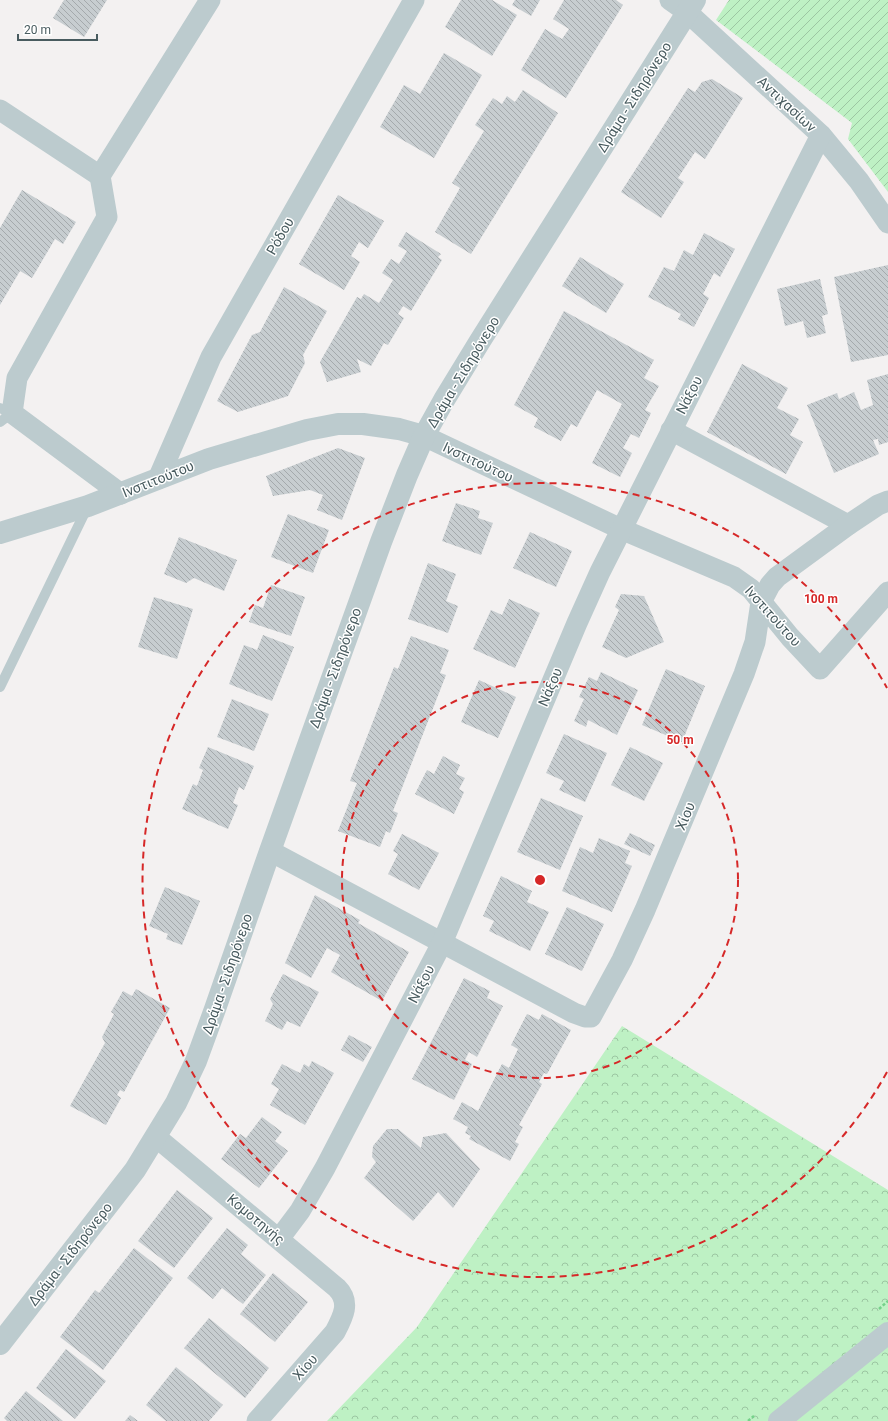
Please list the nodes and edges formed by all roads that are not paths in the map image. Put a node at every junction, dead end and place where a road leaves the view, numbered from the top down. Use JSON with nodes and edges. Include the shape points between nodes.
{"nodes":[{"id":1,"x":210,"y":0,"type":"edge"},
{"id":2,"x":414,"y":0,"type":"edge"},
{"id":3,"x":684,"y":4,"type":"edge"},
{"id":4,"x":0,"y":110,"type":"edge"},
{"id":5,"x":821,"y":135,"type":"junction"},
{"id":6,"x":100,"y":176,"type":"junction"},
{"id":7,"x":888,"y":223,"type":"edge"},
{"id":8,"x":4,"y":414,"type":"edge"},
{"id":9,"x":671,"y":430,"type":"junction"},
{"id":10,"x":424,"y":436,"type":"junction"},
{"id":11,"x":158,"y":479,"type":"junction"},
{"id":12,"x":121,"y":494,"type":"junction"},
{"id":13,"x":888,"y":501,"type":"edge"},
{"id":14,"x":88,"y":506,"type":"junction"},
{"id":15,"x":848,"y":525,"type":"junction"},
{"id":16,"x":621,"y":529,"type":"junction"},
{"id":17,"x":0,"y":533,"type":"edge"},
{"id":18,"x":888,"y":592,"type":"edge"},
{"id":19,"x":761,"y":602,"type":"junction"},
{"id":20,"x":0,"y":688,"type":"edge"},
{"id":21,"x":270,"y":851,"type":"junction"},
{"id":22,"x":442,"y":943,"type":"junction"},
{"id":23,"x":156,"y":1137,"type":"junction"},
{"id":24,"x":279,"y":1239,"type":"junction"},
{"id":25,"x":345,"y":1308,"type":"joint"},
{"id":26,"x":888,"y":1333,"type":"edge"},
{"id":27,"x":0,"y":1344,"type":"edge"},
{"id":28,"x":257,"y":1421,"type":"edge"},
{"id":29,"x":779,"y":1421,"type":"edge"}],
"edges":[{"from":1,"to":6,"type":"street"},
{"from":2,"to":11,"type":"street","name":"Ρόδου","via":[[211,357]]},
{"from":3,"to":5,"type":"street","name":"Αντιχασίων"},
{"from":3,"to":10,"type":"street","name":"Δράμα - Σιδηρόνερο"},
{"from":4,"to":6,"type":"street"},
{"from":5,"to":7,"type":"street","name":"Αντιχασίων","via":[[859,181]]},
{"from":5,"to":9,"type":"street","name":"Νάξου"},
{"from":6,"to":8,"type":"street","via":[[106,217],[17,378]]},
{"from":8,"to":12,"type":"street"},
{"from":9,"to":15,"type":"street"},
{"from":9,"to":16,"type":"street","name":"Νάξου"},
{"from":10,"to":11,"type":"street","name":"Ινστιτούτου","via":[[399,429],[363,424],[349,423],[322,427],[230,452]]},
{"from":10,"to":16,"type":"street","name":"Ινστιτούτου"},
{"from":10,"to":21,"type":"street","name":"Δράμα - Σιδηρόνερο","via":[[381,542]]},
{"from":11,"to":12,"type":"street","name":"Ινστιτούτου"},
{"from":12,"to":14,"type":"street","name":"Ινστιτούτου"},
{"from":13,"to":15,"type":"street"},
{"from":14,"to":17,"type":"street","name":"Ινστιτούτου"},
{"from":14,"to":20,"type":"lane"},
{"from":15,"to":19,"type":"street","via":[[777,577],[765,592]]},
{"from":16,"to":19,"type":"street","name":"Ινστιτούτου","via":[[734,577],[751,589]]},
{"from":16,"to":22,"type":"street","name":"Νάξου","via":[[577,623]]},
{"from":18,"to":19,"type":"street","name":"Ινστιτούτου","via":[[820,669]]},
{"from":19,"to":22,"type":"street","name":"Χίου","via":[[755,642],[744,674],[645,910],[592,1017],[574,1013]]},
{"from":21,"to":22,"type":"street"},
{"from":21,"to":23,"type":"street","name":"Δράμα - Σιδηρόνερο","via":[[196,1061]]},
{"from":22,"to":24,"type":"street","name":"Νάξου","via":[[310,1196]]},
{"from":23,"to":24,"type":"street","name":"Κομοτηνής"},
{"from":23,"to":27,"type":"street","name":"Δράμα - Σιδηρόνερο","via":[[130,1176]]},
{"from":24,"to":25,"type":"street","name":"Κομοτηνής","via":[[341,1292]]},
{"from":25,"to":28,"type":"street","name":"Χίου","via":[[335,1332],[323,1348]]},
{"from":26,"to":29,"type":"street"}]}
